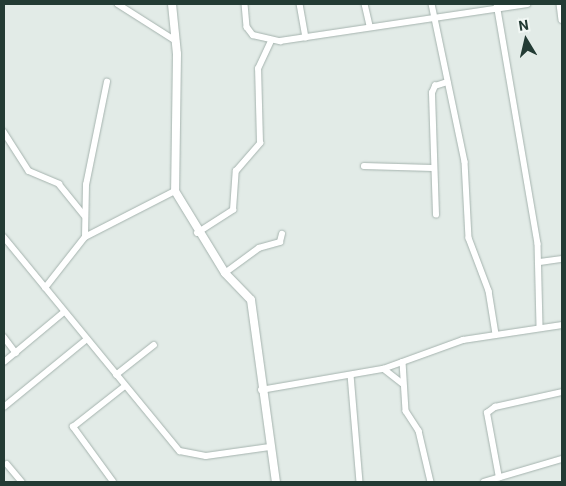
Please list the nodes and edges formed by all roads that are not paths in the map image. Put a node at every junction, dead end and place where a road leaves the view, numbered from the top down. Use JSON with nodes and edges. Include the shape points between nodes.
{"nodes":[{"id":1,"x":118,"y":4,"type":"edge"},
{"id":2,"x":172,"y":4,"type":"edge"},
{"id":3,"x":245,"y":4,"type":"edge"},
{"id":4,"x":300,"y":4,"type":"edge"},
{"id":5,"x":366,"y":4,"type":"edge"},
{"id":6,"x":432,"y":4,"type":"edge"},
{"id":7,"x":527,"y":4,"type":"edge"},
{"id":8,"x":560,"y":4,"type":"edge"},
{"id":9,"x":498,"y":7,"type":"edge"},
{"id":10,"x":434,"y":18,"type":"junction"},
{"id":11,"x":562,"y":20,"type":"edge"},
{"id":12,"x":370,"y":26,"type":"junction"},
{"id":13,"x":306,"y":37,"type":"junction"},
{"id":14,"x":176,"y":41,"type":"junction"},
{"id":15,"x":271,"y":41,"type":"junction"},
{"id":16,"x":107,"y":82,"type":"dead end"},
{"id":17,"x":447,"y":82,"type":"junction"},
{"id":18,"x":4,"y":132,"type":"edge"},
{"id":19,"x":364,"y":166,"type":"dead end"},
{"id":20,"x":432,"y":168,"type":"junction"},
{"id":21,"x":175,"y":191,"type":"junction"},
{"id":22,"x":436,"y":215,"type":"dead end"},
{"id":23,"x":84,"y":217,"type":"junction"},
{"id":24,"x":197,"y":233,"type":"junction"},
{"id":25,"x":282,"y":234,"type":"dead end"},
{"id":26,"x":4,"y":237,"type":"edge"},
{"id":27,"x":85,"y":237,"type":"junction"},
{"id":28,"x":562,"y":259,"type":"edge"},
{"id":29,"x":540,"y":262,"type":"junction"},
{"id":30,"x":225,"y":273,"type":"junction"},
{"id":31,"x":45,"y":288,"type":"junction"},
{"id":32,"x":64,"y":312,"type":"junction"},
{"id":33,"x":562,"y":325,"type":"edge"},
{"id":34,"x":540,"y":327,"type":"junction"},
{"id":35,"x":496,"y":334,"type":"junction"},
{"id":36,"x":4,"y":337,"type":"edge"},
{"id":37,"x":86,"y":340,"type":"junction"},
{"id":38,"x":154,"y":345,"type":"dead end"},
{"id":39,"x":16,"y":353,"type":"junction"},
{"id":40,"x":4,"y":362,"type":"edge"},
{"id":41,"x":403,"y":362,"type":"junction"},
{"id":42,"x":383,"y":369,"type":"junction"},
{"id":43,"x":116,"y":375,"type":"junction"},
{"id":44,"x":351,"y":375,"type":"junction"},
{"id":45,"x":125,"y":386,"type":"junction"},
{"id":46,"x":404,"y":386,"type":"junction"},
{"id":47,"x":262,"y":390,"type":"junction"},
{"id":48,"x":562,"y":392,"type":"edge"},
{"id":49,"x":4,"y":407,"type":"edge"},
{"id":50,"x":268,"y":447,"type":"junction"},
{"id":51,"x":562,"y":459,"type":"edge"},
{"id":52,"x":7,"y":464,"type":"dead end"},
{"id":53,"x":499,"y":478,"type":"junction"},
{"id":54,"x":22,"y":482,"type":"edge"},
{"id":55,"x":113,"y":482,"type":"edge"},
{"id":56,"x":276,"y":482,"type":"edge"},
{"id":57,"x":360,"y":482,"type":"edge"},
{"id":58,"x":431,"y":482,"type":"edge"},
{"id":59,"x":484,"y":482,"type":"edge"}],
"edges":[{"from":1,"to":14,"type":"street"},
{"from":2,"to":14,"type":"street"},
{"from":3,"to":15,"type":"street","via":[[250,32]]},
{"from":4,"to":13,"type":"street"},
{"from":5,"to":12,"type":"street"},
{"from":6,"to":10,"type":"street"},
{"from":7,"to":9,"type":"street"},
{"from":8,"to":11,"type":"street"},
{"from":9,"to":10,"type":"street"},
{"from":9,"to":29,"type":"street"},
{"from":10,"to":12,"type":"street"},
{"from":10,"to":17,"type":"street"},
{"from":12,"to":13,"type":"street"},
{"from":13,"to":15,"type":"street"},
{"from":14,"to":21,"type":"street"},
{"from":15,"to":24,"type":"street","via":[[258,69],[260,143],[236,171],[232,210]]},
{"from":16,"to":23,"type":"street"},
{"from":17,"to":20,"type":"street","via":[[435,86],[432,92]]},
{"from":17,"to":35,"type":"street","via":[[465,162],[469,238],[489,291]]},
{"from":18,"to":23,"type":"street","via":[[29,171],[59,184]]},
{"from":19,"to":20,"type":"street"},
{"from":20,"to":22,"type":"street"},
{"from":21,"to":24,"type":"street"},
{"from":21,"to":27,"type":"street"},
{"from":23,"to":27,"type":"street"},
{"from":24,"to":30,"type":"street"},
{"from":25,"to":30,"type":"street","via":[[280,242],[259,248]]},
{"from":26,"to":31,"type":"street"},
{"from":27,"to":31,"type":"street"},
{"from":28,"to":29,"type":"street"},
{"from":29,"to":34,"type":"street"},
{"from":30,"to":47,"type":"street","via":[[253,305]]},
{"from":31,"to":32,"type":"street"},
{"from":32,"to":37,"type":"street"},
{"from":32,"to":39,"type":"street"},
{"from":33,"to":34,"type":"street"},
{"from":34,"to":35,"type":"street"},
{"from":35,"to":41,"type":"street","via":[[453,342]]},
{"from":36,"to":39,"type":"street"},
{"from":37,"to":43,"type":"street"},
{"from":37,"to":49,"type":"street"},
{"from":38,"to":43,"type":"street"},
{"from":39,"to":40,"type":"street"},
{"from":41,"to":42,"type":"street"},
{"from":41,"to":46,"type":"street"},
{"from":42,"to":44,"type":"street"},
{"from":42,"to":46,"type":"street"},
{"from":43,"to":45,"type":"street"},
{"from":44,"to":47,"type":"street"},
{"from":44,"to":57,"type":"street"},
{"from":45,"to":50,"type":"street","via":[[184,453],[206,456]]},
{"from":45,"to":55,"type":"street","via":[[73,427]]},
{"from":46,"to":58,"type":"street","via":[[406,411],[421,438]]},
{"from":47,"to":50,"type":"street"},
{"from":48,"to":53,"type":"street","via":[[495,407],[487,413]]},
{"from":50,"to":56,"type":"street"},
{"from":51,"to":53,"type":"street"},
{"from":52,"to":54,"type":"street"},
{"from":53,"to":59,"type":"street"}]}
